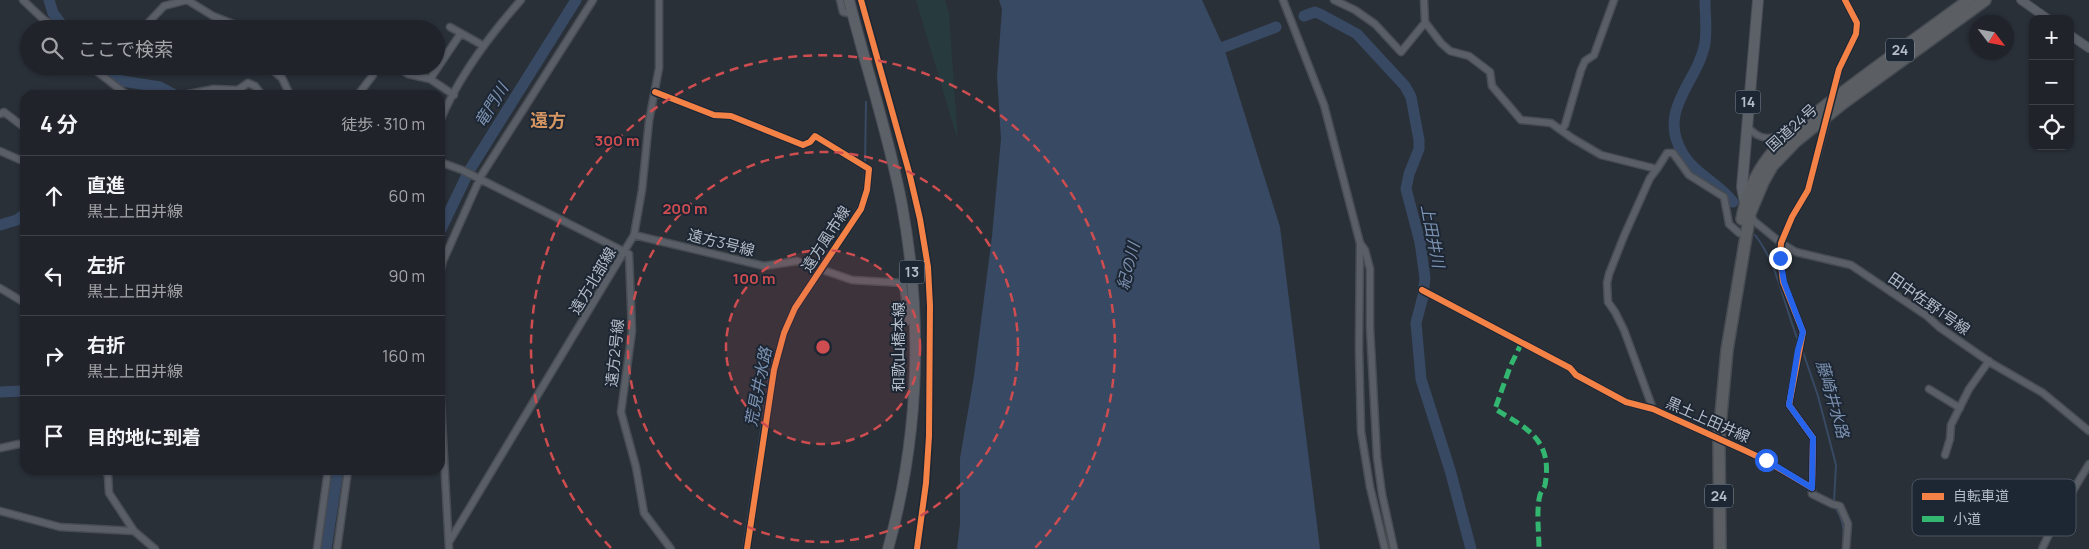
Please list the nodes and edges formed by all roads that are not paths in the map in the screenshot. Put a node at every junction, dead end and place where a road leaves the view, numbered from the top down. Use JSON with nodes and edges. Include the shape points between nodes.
{"nodes":[{"id":1,"x":23,"y":0,"type":"edge"},
{"id":2,"x":521,"y":0,"type":"edge"},
{"id":3,"x":593,"y":0,"type":"edge"},
{"id":4,"x":659,"y":0,"type":"edge"},
{"id":5,"x":840,"y":0,"type":"edge"},
{"id":6,"x":849,"y":0,"type":"edge"},
{"id":7,"x":1283,"y":0,"type":"edge"},
{"id":8,"x":1334,"y":0,"type":"edge"},
{"id":9,"x":1424,"y":0,"type":"edge"},
{"id":10,"x":1614,"y":0,"type":"edge"},
{"id":11,"x":1758,"y":0,"type":"edge"},
{"id":12,"x":1845,"y":0,"type":"edge"},
{"id":13,"x":1969,"y":0,"type":"edge"},
{"id":14,"x":1986,"y":0,"type":"edge"},
{"id":15,"x":2021,"y":0,"type":"edge"},
{"id":16,"x":853,"y":14,"type":"junction"},
{"id":17,"x":2042,"y":15,"type":"edge"},
{"id":18,"x":44,"y":20,"type":"edge"},
{"id":19,"x":151,"y":20,"type":"edge"},
{"id":20,"x":223,"y":20,"type":"edge"},
{"id":21,"x":1427,"y":25,"type":"junction"},
{"id":22,"x":450,"y":27,"type":"dead end"},
{"id":23,"x":461,"y":33,"type":"junction"},
{"id":24,"x":2074,"y":38,"type":"edge"},
{"id":25,"x":484,"y":46,"type":"junction"},
{"id":26,"x":2089,"y":48,"type":"edge"},
{"id":27,"x":445,"y":57,"type":"edge"},
{"id":28,"x":101,"y":75,"type":"edge"},
{"id":29,"x":278,"y":75,"type":"edge"},
{"id":30,"x":373,"y":75,"type":"edge"},
{"id":31,"x":412,"y":75,"type":"edge"},
{"id":32,"x":433,"y":75,"type":"edge"},
{"id":33,"x":430,"y":79,"type":"junction"},
{"id":34,"x":121,"y":90,"type":"edge"},
{"id":35,"x":209,"y":90,"type":"edge"},
{"id":36,"x":238,"y":90,"type":"edge"},
{"id":37,"x":238,"y":90,"type":"edge"},
{"id":38,"x":258,"y":90,"type":"edge"},
{"id":39,"x":288,"y":90,"type":"edge"},
{"id":40,"x":362,"y":90,"type":"edge"},
{"id":41,"x":655,"y":92,"type":"junction"},
{"id":42,"x":454,"y":95,"type":"junction"},
{"id":43,"x":1832,"y":101,"type":"junction"},
{"id":44,"x":445,"y":112,"type":"edge"},
{"id":45,"x":1825,"y":112,"type":"junction"},
{"id":46,"x":0,"y":114,"type":"edge"},
{"id":47,"x":20,"y":124,"type":"edge"},
{"id":48,"x":1746,"y":124,"type":"junction"},
{"id":49,"x":1561,"y":130,"type":"junction"},
{"id":50,"x":0,"y":151,"type":"edge"},
{"id":51,"x":20,"y":160,"type":"edge"},
{"id":52,"x":445,"y":164,"type":"edge"},
{"id":53,"x":1657,"y":169,"type":"junction"},
{"id":54,"x":480,"y":179,"type":"junction"},
{"id":55,"x":1747,"y":209,"type":"junction"},
{"id":56,"x":1739,"y":233,"type":"junction"},
{"id":57,"x":634,"y":235,"type":"junction"},
{"id":58,"x":1360,"y":242,"type":"junction"},
{"id":59,"x":1780,"y":243,"type":"junction"},
{"id":60,"x":626,"y":251,"type":"junction"},
{"id":61,"x":445,"y":260,"type":"edge"},
{"id":62,"x":820,"y":269,"type":"junction"},
{"id":63,"x":0,"y":288,"type":"edge"},
{"id":64,"x":1424,"y":292,"type":"dead end"},
{"id":65,"x":20,"y":300,"type":"edge"},
{"id":66,"x":916,"y":324,"type":"junction"},
{"id":67,"x":1727,"y":350,"type":"junction"},
{"id":68,"x":1989,"y":361,"type":"junction"},
{"id":69,"x":1929,"y":389,"type":"dead end"},
{"id":70,"x":1960,"y":408,"type":"junction"},
{"id":71,"x":1653,"y":409,"type":"junction"},
{"id":72,"x":2089,"y":431,"type":"edge"},
{"id":73,"x":20,"y":444,"type":"edge"},
{"id":74,"x":0,"y":448,"type":"edge"},
{"id":75,"x":1945,"y":454,"type":"dead end"},
{"id":76,"x":2089,"y":464,"type":"edge"},
{"id":77,"x":445,"y":474,"type":"edge"},
{"id":78,"x":108,"y":475,"type":"edge"},
{"id":79,"x":327,"y":475,"type":"edge"},
{"id":80,"x":347,"y":475,"type":"edge"},
{"id":81,"x":2076,"y":485,"type":"edge"},
{"id":82,"x":1812,"y":488,"type":"junction"},
{"id":83,"x":0,"y":511,"type":"edge"},
{"id":84,"x":134,"y":531,"type":"junction"},
{"id":85,"x":2049,"y":536,"type":"edge"},
{"id":86,"x":449,"y":546,"type":"edge"},
{"id":87,"x":155,"y":549,"type":"edge"},
{"id":88,"x":317,"y":549,"type":"edge"},
{"id":89,"x":337,"y":549,"type":"edge"},
{"id":90,"x":671,"y":549,"type":"edge"},
{"id":91,"x":747,"y":549,"type":"edge"},
{"id":92,"x":888,"y":549,"type":"edge"},
{"id":93,"x":1385,"y":549,"type":"edge"},
{"id":94,"x":1394,"y":549,"type":"edge"},
{"id":95,"x":1720,"y":549,"type":"edge"},
{"id":96,"x":1846,"y":549,"type":"edge"},
{"id":97,"x":2042,"y":549,"type":"edge"}],
"edges":[{"from":1,"to":18,"type":"street"},
{"from":2,"to":25,"type":"street"},
{"from":3,"to":54,"type":"street"},
{"from":4,"to":41,"type":"street","name":"遠方北部線","via":[[659,68]]},
{"from":5,"to":16,"type":"street","via":[[843,12]]},
{"from":6,"to":16,"type":"main road","name":"和歌山橋本線","number":"13"},
{"from":7,"to":58,"type":"street","via":[[1324,105]]},
{"from":8,"to":21,"type":"street","via":[[1375,24],[1401,52],[1423,25]]},
{"from":9,"to":21,"type":"street","via":[[1423,16]]},
{"from":10,"to":49,"type":"street","via":[[1594,55],[1585,61],[1581,70]]},
{"from":11,"to":48,"type":"main road","number":"14"},
{"from":12,"to":43,"type":"street","via":[[1857,23],[1856,34],[1839,70]]},
{"from":13,"to":43,"type":"highway","name":"国道24号","number":"24"},
{"from":14,"to":45,"type":"highway","name":"国道24号","number":"24"},
{"from":15,"to":17,"type":"street"},
{"from":16,"to":66,"type":"main road","name":"和歌山橋本線","number":"13","via":[[901,203]]},
{"from":19,"to":20,"type":"street","via":[[164,6],[187,0]]},
{"from":21,"to":49,"type":"street","via":[[1445,48],[1464,53],[1490,72],[1492,86],[1521,120],[1551,123]]},
{"from":22,"to":23,"type":"street"},
{"from":23,"to":25,"type":"street"},
{"from":23,"to":27,"type":"street"},
{"from":24,"to":26,"type":"street"},
{"from":25,"to":42,"type":"street"},
{"from":28,"to":34,"type":"street"},
{"from":29,"to":39,"type":"street"},
{"from":30,"to":40,"type":"street"},
{"from":31,"to":33,"type":"street"},
{"from":32,"to":33,"type":"street"},
{"from":33,"to":42,"type":"street"},
{"from":35,"to":37,"type":"street"},
{"from":36,"to":38,"type":"street","via":[[248,83]]},
{"from":41,"to":57,"type":"street","name":"遠方北部線"},
{"from":41,"to":62,"type":"street","name":"遠方風市線","via":[[714,115],[732,116],[803,144],[815,136],[865,167],[867,190],[861,209]]},
{"from":42,"to":44,"type":"street"},
{"from":43,"to":45,"type":"highway","name":"国道24号","number":"24"},
{"from":45,"to":48,"type":"street","via":[[1771,139],[1760,138]]},
{"from":45,"to":55,"type":"highway","name":"国道24号","number":"24","via":[[1787,137],[1768,157],[1749,192]]},
{"from":45,"to":59,"type":"street","via":[[1808,190]]},
{"from":46,"to":47,"type":"street","via":[[4,112]]},
{"from":48,"to":55,"type":"main road","number":"14","via":[[1742,187]]},
{"from":49,"to":53,"type":"street","via":[[1601,155]]},
{"from":50,"to":51,"type":"street"},
{"from":52,"to":54,"type":"street"},
{"from":53,"to":56,"type":"street","via":[[1667,153],[1675,154],[1689,175],[1724,197],[1729,224]]},
{"from":53,"to":71,"type":"street","via":[[1624,236],[1607,283],[1608,302],[1624,330]]},
{"from":54,"to":60,"type":"street"},
{"from":54,"to":61,"type":"street"},
{"from":55,"to":56,"type":"highway","name":"国道24号","number":"24"},
{"from":55,"to":59,"type":"street","name":"田中佐野1号線","via":[[1754,221]]},
{"from":55,"to":67,"type":"highway","name":"国道24号","number":"24"},
{"from":56,"to":67,"type":"highway","name":"国道24号","number":"24"},
{"from":57,"to":60,"type":"street","name":"遠方北部線"},
{"from":57,"to":62,"type":"street","name":"遠方3号線","via":[[764,266],[797,261]]},
{"from":58,"to":93,"type":"street","via":[[1361,431]]},
{"from":58,"to":94,"type":"street","via":[[1370,269],[1377,457]]},
{"from":59,"to":68,"type":"street","name":"田中佐野1号線","via":[[1796,252],[1851,265]]},
{"from":59,"to":82,"type":"street","via":[[1784,282],[1803,332],[1789,405],[1813,438]]},
{"from":60,"to":86,"type":"street","name":"遠方北部線"},
{"from":60,"to":90,"type":"street","name":"遠方2号線","via":[[629,254],[632,331],[621,412],[644,513]]},
{"from":62,"to":66,"type":"street","name":"遠方3号線","via":[[852,280],[903,283],[908,321]]},
{"from":62,"to":91,"type":"street","name":"遠方風市線","via":[[789,318],[778,353]]},
{"from":63,"to":65,"type":"street"},
{"from":64,"to":71,"type":"street","name":"黒土上田井線","via":[[1570,368],[1576,375],[1626,402]]},
{"from":66,"to":92,"type":"main road","name":"和歌山橋本線","number":"13","via":[[909,448]]},
{"from":67,"to":95,"type":"highway","name":"国道24号","number":"24","via":[[1719,440]]},
{"from":68,"to":70,"type":"street"},
{"from":68,"to":72,"type":"street","name":"田中佐野1号線","via":[[2043,393]]},
{"from":69,"to":70,"type":"street"},
{"from":70,"to":75,"type":"street","via":[[1951,425]]},
{"from":71,"to":82,"type":"street","name":"黒土上田井線","via":[[1766,460]]},
{"from":73,"to":74,"type":"street"},
{"from":76,"to":81,"type":"street"},
{"from":77,"to":86,"type":"street"},
{"from":78,"to":84,"type":"street","via":[[109,493]]},
{"from":79,"to":88,"type":"street"},
{"from":80,"to":89,"type":"street"},
{"from":82,"to":96,"type":"street","name":"黒土上田井線","via":[[1812,494],[1840,506],[1848,524]]},
{"from":83,"to":84,"type":"street","via":[[60,527]]},
{"from":84,"to":87,"type":"street"},
{"from":85,"to":97,"type":"street"}]}
